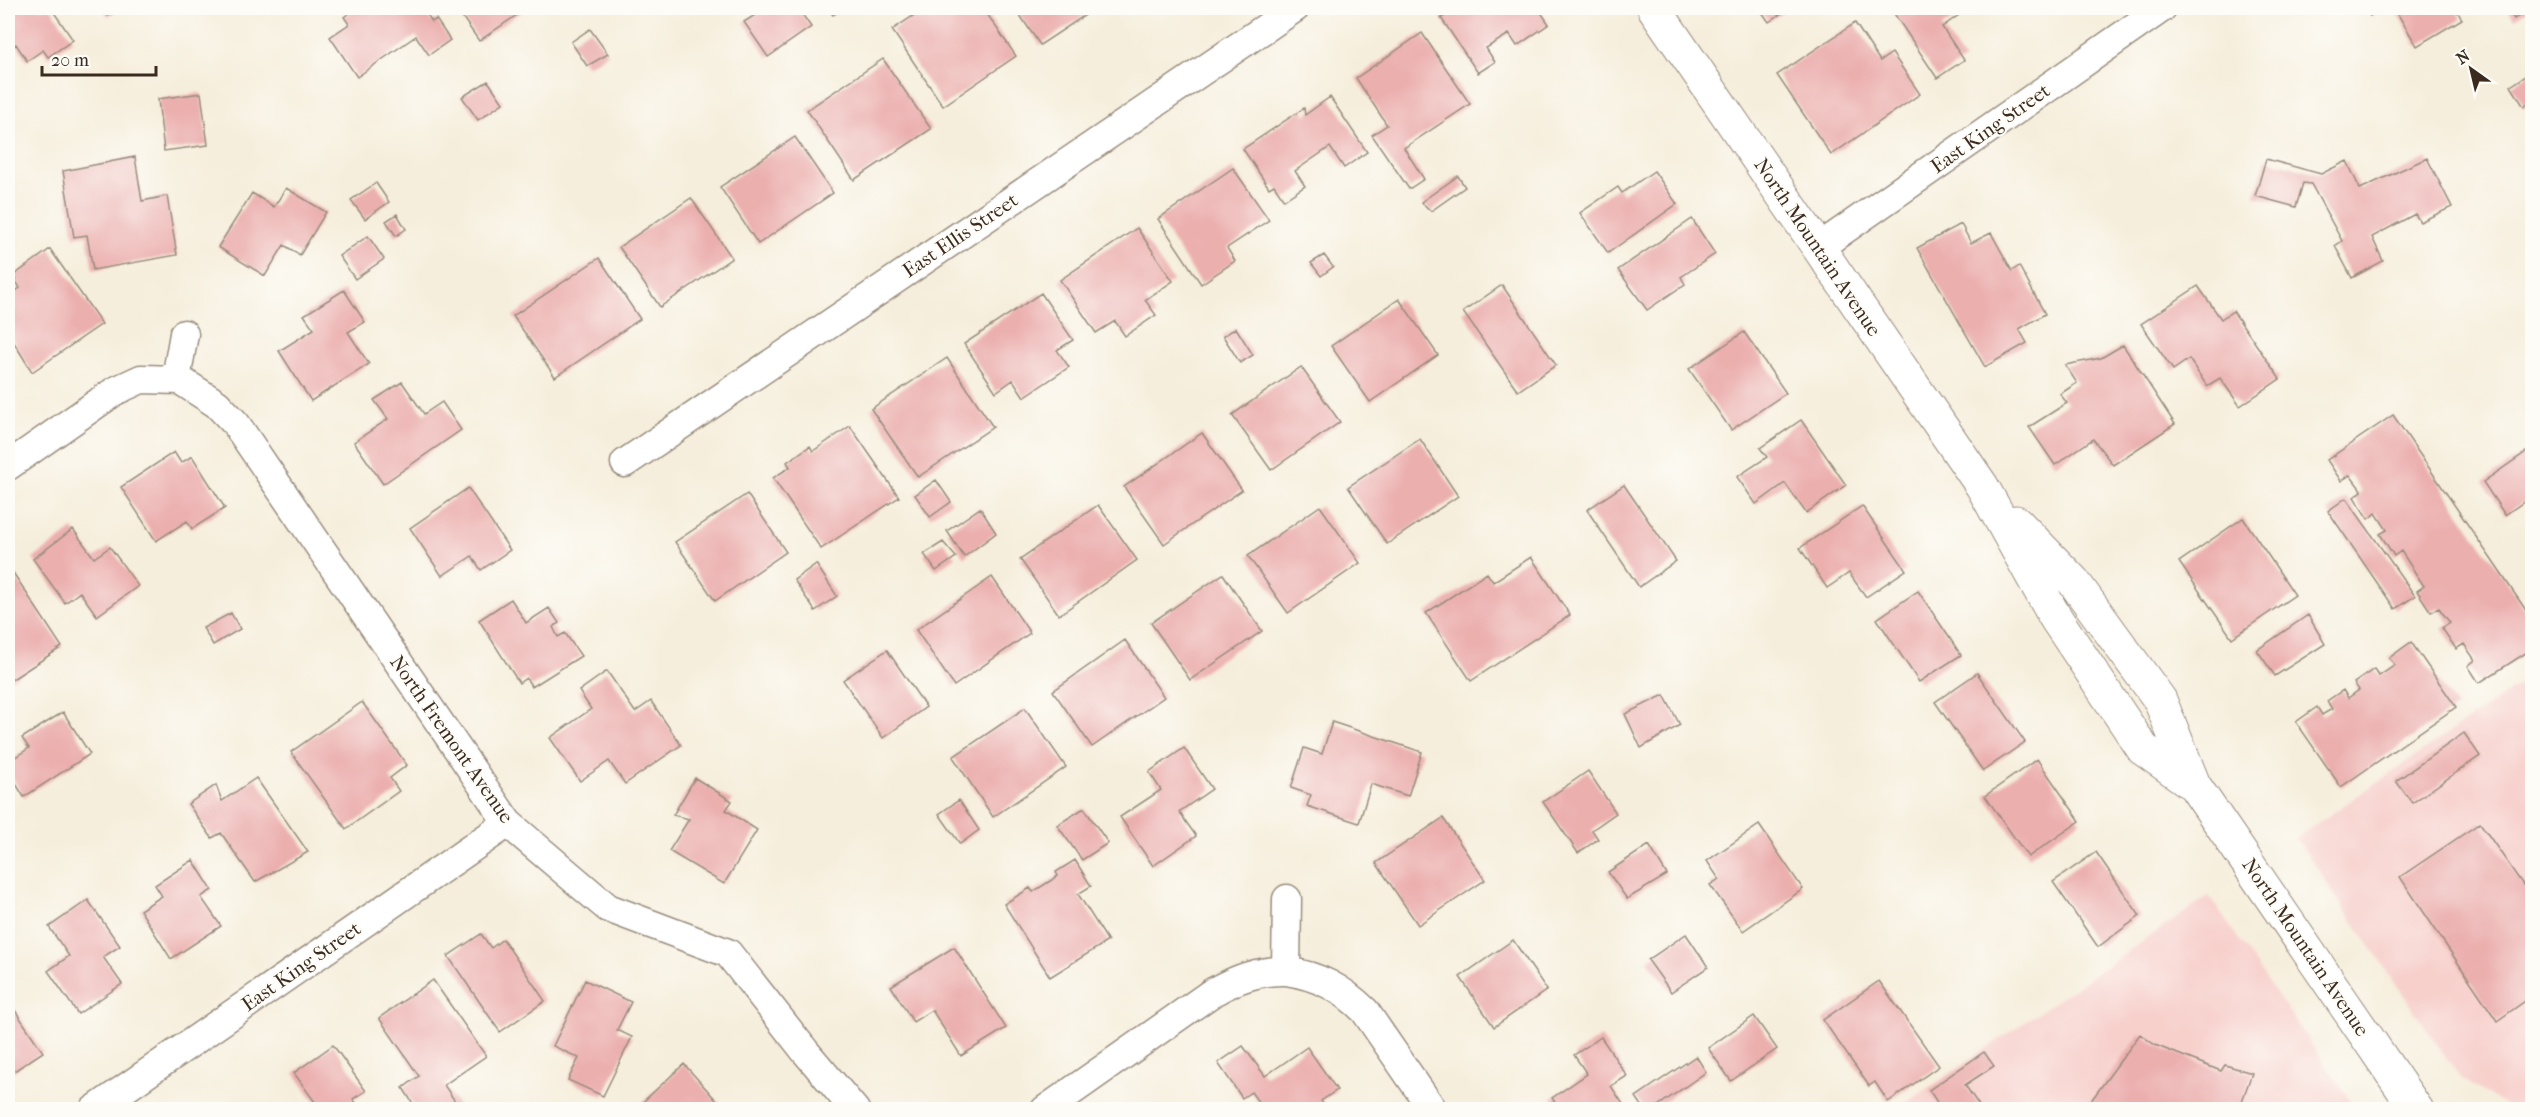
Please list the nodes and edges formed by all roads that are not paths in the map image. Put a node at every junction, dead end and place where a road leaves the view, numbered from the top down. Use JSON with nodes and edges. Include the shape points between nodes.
{"nodes":[{"id":1,"x":1295,"y":8,"type":"edge"},
{"id":2,"x":1654,"y":8,"type":"edge"},
{"id":3,"x":2162,"y":8,"type":"edge"},
{"id":4,"x":1818,"y":248,"type":"junction"},
{"id":5,"x":184,"y":334,"type":"dead end"},
{"id":6,"x":178,"y":379,"type":"junction"},
{"id":7,"x":625,"y":463,"type":"dead end"},
{"id":8,"x":8,"y":466,"type":"edge"},
{"id":9,"x":508,"y":823,"type":"junction"},
{"id":10,"x":1287,"y":899,"type":"dead end"},
{"id":11,"x":1286,"y":971,"type":"junction"},
{"id":12,"x":94,"y":1110,"type":"edge"},
{"id":13,"x":855,"y":1110,"type":"edge"},
{"id":14,"x":1045,"y":1110,"type":"edge"},
{"id":15,"x":1433,"y":1110,"type":"edge"},
{"id":16,"x":2417,"y":1110,"type":"edge"}],
"edges":[{"from":1,"to":7,"type":"street","name":"East Ellis Street"},
{"from":2,"to":4,"type":"street","name":"North Mountain Avenue"},
{"from":3,"to":4,"type":"street","name":"East King Street"},
{"from":4,"to":16,"type":"street","name":"North Mountain Avenue","via":[[1982,486],[2074,582],[2160,700],[2194,785]]},
{"from":5,"to":6,"type":"street"},
{"from":6,"to":8,"type":"street","via":[[141,379],[116,391]]},
{"from":6,"to":9,"type":"street","name":"North Fremont Avenue","via":[[217,404],[236,424]]},
{"from":9,"to":12,"type":"street","name":"East King Street"},
{"from":9,"to":13,"type":"street","name":"North Fremont Avenue","via":[[608,908],[728,953]]},
{"from":10,"to":11,"type":"street"},
{"from":11,"to":14,"type":"street","via":[[1251,974],[1213,992]]},
{"from":11,"to":15,"type":"street","via":[[1333,985],[1365,1011]]}]}
